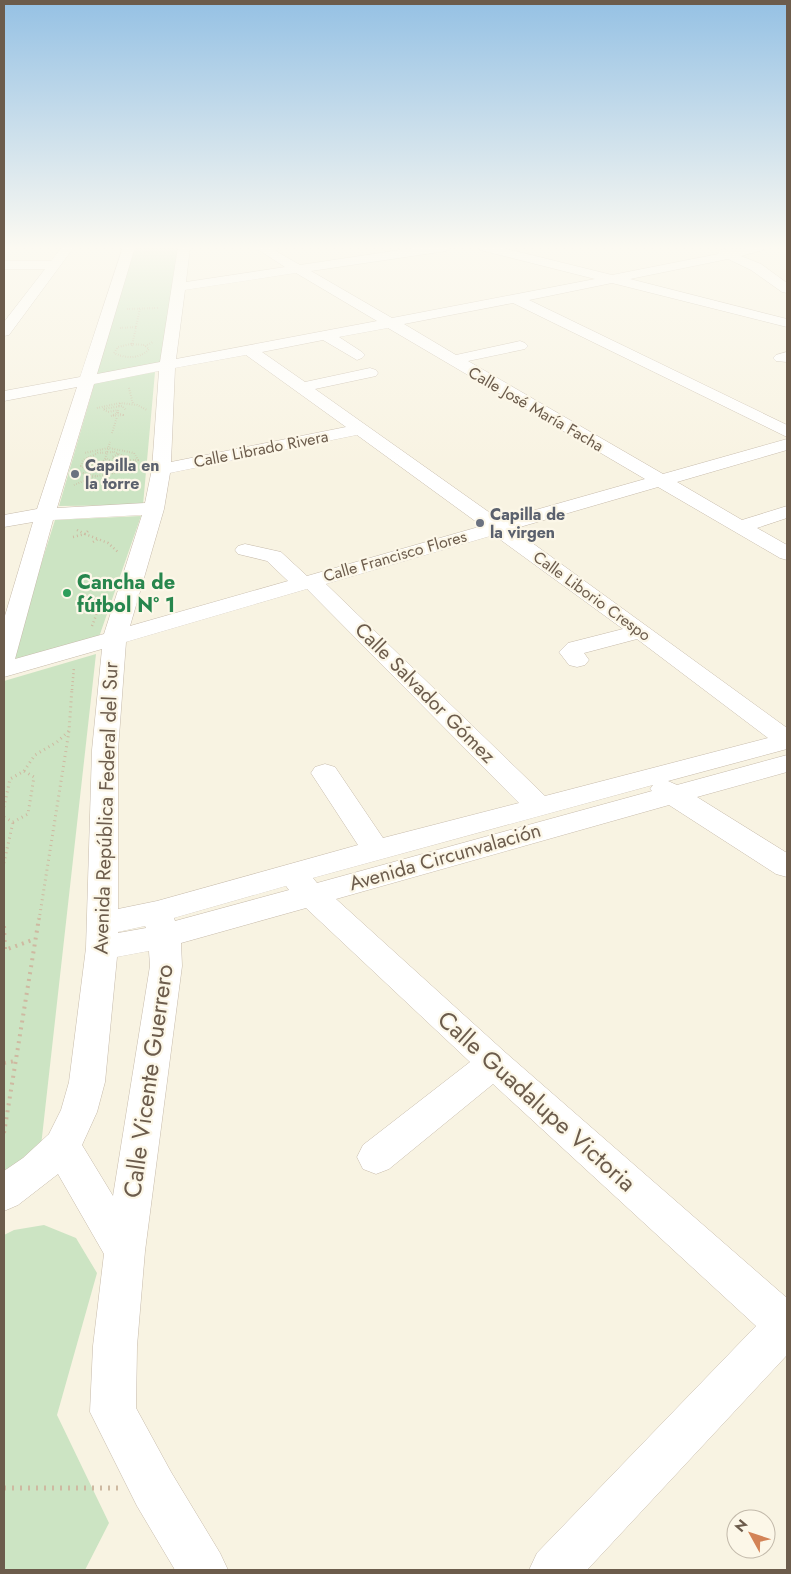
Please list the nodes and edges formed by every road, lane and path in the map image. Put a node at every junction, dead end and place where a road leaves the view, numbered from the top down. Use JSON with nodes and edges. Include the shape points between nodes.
{"nodes":[{"id":1,"x":106,"y":320,"type":"edge"},
{"id":2,"x":137,"y":320,"type":"edge"},
{"id":3,"x":173,"y":320,"type":"edge"},
{"id":4,"x":386,"y":320,"type":"edge"},
{"id":5,"x":403,"y":320,"type":"edge"},
{"id":6,"x":559,"y":320,"type":"edge"},
{"id":7,"x":390,"y":323,"type":"junction"},
{"id":8,"x":326,"y":335,"type":"junction"},
{"id":9,"x":132,"y":345,"type":"junction"},
{"id":10,"x":520,"y":346,"type":"dead end"},
{"id":11,"x":250,"y":350,"type":"junction"},
{"id":12,"x":357,"y":355,"type":"dead end"},
{"id":13,"x":452,"y":360,"type":"junction"},
{"id":14,"x":168,"y":366,"type":"junction"},
{"id":15,"x":370,"y":372,"type":"dead end"},
{"id":16,"x":87,"y":380,"type":"junction"},
{"id":17,"x":129,"y":386,"type":"dead end"},
{"id":18,"x":302,"y":387,"type":"junction"},
{"id":19,"x":4,"y":396,"type":"edge"},
{"id":20,"x":132,"y":404,"type":"junction"},
{"id":21,"x":120,"y":405,"type":"junction"},
{"id":22,"x":97,"y":408,"type":"dead end"},
{"id":23,"x":118,"y":411,"type":"junction"},
{"id":24,"x":149,"y":413,"type":"dead end"},
{"id":25,"x":117,"y":417,"type":"junction"},
{"id":26,"x":361,"y":430,"type":"junction"},
{"id":27,"x":787,"y":432,"type":"edge"},
{"id":28,"x":112,"y":433,"type":"dead end"},
{"id":29,"x":110,"y":442,"type":"dead end"},
{"id":30,"x":787,"y":444,"type":"edge"},
{"id":31,"x":109,"y":448,"type":"junction"},
{"id":32,"x":108,"y":452,"type":"junction"},
{"id":33,"x":119,"y":453,"type":"junction"},
{"id":34,"x":79,"y":456,"type":"dead end"},
{"id":35,"x":86,"y":457,"type":"junction"},
{"id":36,"x":105,"y":459,"type":"junction"},
{"id":37,"x":138,"y":460,"type":"junction"},
{"id":38,"x":127,"y":462,"type":"junction"},
{"id":39,"x":104,"y":464,"type":"junction"},
{"id":40,"x":117,"y":464,"type":"junction"},
{"id":41,"x":93,"y":466,"type":"junction"},
{"id":42,"x":112,"y":467,"type":"junction"},
{"id":43,"x":104,"y":468,"type":"junction"},
{"id":44,"x":118,"y":469,"type":"junction"},
{"id":45,"x":161,"y":469,"type":"junction"},
{"id":46,"x":74,"y":470,"type":"dead end"},
{"id":47,"x":86,"y":470,"type":"junction"},
{"id":48,"x":102,"y":472,"type":"junction"},
{"id":49,"x":96,"y":476,"type":"junction"},
{"id":50,"x":102,"y":476,"type":"junction"},
{"id":51,"x":659,"y":480,"type":"junction"},
{"id":52,"x":72,"y":488,"type":"dead end"},
{"id":53,"x":154,"y":509,"type":"junction"},
{"id":54,"x":787,"y":512,"type":"edge"},
{"id":55,"x":45,"y":514,"type":"junction"},
{"id":56,"x":4,"y":521,"type":"edge"},
{"id":57,"x":495,"y":526,"type":"junction"},
{"id":58,"x":740,"y":527,"type":"junction"},
{"id":59,"x":89,"y":530,"type":"dead end"},
{"id":60,"x":85,"y":534,"type":"junction"},
{"id":61,"x":73,"y":537,"type":"dead end"},
{"id":62,"x":98,"y":539,"type":"junction"},
{"id":63,"x":93,"y":542,"type":"dead end"},
{"id":64,"x":245,"y":550,"type":"dead end"},
{"id":65,"x":787,"y":554,"type":"edge"},
{"id":66,"x":116,"y":562,"type":"dead end"},
{"id":67,"x":306,"y":582,"type":"junction"},
{"id":68,"x":103,"y":596,"type":"dead end"},
{"id":69,"x":641,"y":631,"type":"junction"},
{"id":70,"x":103,"y":633,"type":"junction"},
{"id":71,"x":4,"y":658,"type":"edge"},
{"id":72,"x":577,"y":660,"type":"dead end"},
{"id":73,"x":69,"y":663,"type":"dead end"},
{"id":74,"x":4,"y":670,"type":"edge"},
{"id":75,"x":69,"y":730,"type":"junction"},
{"id":76,"x":787,"y":740,"type":"edge"},
{"id":77,"x":787,"y":763,"type":"edge"},
{"id":78,"x":24,"y":771,"type":"junction"},
{"id":79,"x":325,"y":773,"type":"dead end"},
{"id":80,"x":646,"y":778,"type":"junction"},
{"id":81,"x":673,"y":795,"type":"junction"},
{"id":82,"x":4,"y":806,"type":"edge"},
{"id":83,"x":539,"y":806,"type":"junction"},
{"id":84,"x":4,"y":817,"type":"edge"},
{"id":85,"x":13,"y":822,"type":"junction"},
{"id":86,"x":481,"y":835,"type":"junction"},
{"id":87,"x":376,"y":850,"type":"junction"},
{"id":88,"x":4,"y":863,"type":"edge"},
{"id":89,"x":787,"y":867,"type":"edge"},
{"id":90,"x":300,"y":884,"type":"junction"},
{"id":91,"x":161,"y":924,"type":"junction"},
{"id":92,"x":4,"y":926,"type":"edge"},
{"id":93,"x":101,"y":936,"type":"junction"},
{"id":94,"x":35,"y":939,"type":"junction"},
{"id":95,"x":4,"y":950,"type":"edge"},
{"id":96,"x":15,"y":1060,"type":"junction"},
{"id":97,"x":4,"y":1063,"type":"edge"},
{"id":98,"x":494,"y":1063,"type":"junction"},
{"id":99,"x":4,"y":1133,"type":"edge"},
{"id":100,"x":62,"y":1146,"type":"junction"},
{"id":101,"x":376,"y":1157,"type":"dead end"},
{"id":102,"x":4,"y":1193,"type":"edge"},
{"id":103,"x":126,"y":1251,"type":"junction"},
{"id":104,"x":787,"y":1325,"type":"edge"},
{"id":105,"x":4,"y":1488,"type":"edge"},
{"id":106,"x":154,"y":1489,"type":"junction"},
{"id":107,"x":203,"y":1570,"type":"edge"},
{"id":108,"x":554,"y":1570,"type":"edge"}],
"edges":[{"from":1,"to":16,"type":"street"},
{"from":2,"to":9,"type":"path"},
{"from":3,"to":14,"type":"street","name":"Avenida República Federal del Sur"},
{"from":4,"to":7,"type":"street","name":"Calle José María Facha"},
{"from":5,"to":7,"type":"street"},
{"from":6,"to":27,"type":"street"},
{"from":7,"to":8,"type":"street"},
{"from":7,"to":13,"type":"street","name":"Calle José María Facha"},
{"from":8,"to":11,"type":"street"},
{"from":8,"to":12,"type":"street"},
{"from":9,"to":9,"type":"path","via":[[144,345],[149,350],[132,357],[114,353],[118,347]]},
{"from":10,"to":13,"type":"street"},
{"from":11,"to":14,"type":"street"},
{"from":11,"to":18,"type":"street","name":"Calle Liborio Crespo"},
{"from":13,"to":51,"type":"street","name":"Calle José María Facha"},
{"from":14,"to":16,"type":"street"},
{"from":14,"to":45,"type":"street","name":"Avenida República Federal del Sur"},
{"from":15,"to":18,"type":"street"},
{"from":16,"to":19,"type":"street"},
{"from":16,"to":55,"type":"street"},
{"from":17,"to":20,"type":"path"},
{"from":18,"to":26,"type":"street","name":"Calle Liborio Crespo"},
{"from":20,"to":21,"type":"path"},
{"from":20,"to":24,"type":"path","via":[[145,408]]},
{"from":21,"to":22,"type":"path"},
{"from":21,"to":23,"type":"path","via":[[125,406],[125,410]]},
{"from":21,"to":23,"type":"path","via":[[103,409]]},
{"from":23,"to":25,"type":"path","via":[[123,414]]},
{"from":23,"to":25,"type":"path","via":[[112,415]]},
{"from":25,"to":28,"type":"path"},
{"from":26,"to":45,"type":"street","name":"Calle Librado Rivera"},
{"from":26,"to":57,"type":"street","name":"Calle Liborio Crespo"},
{"from":29,"to":31,"type":"path"},
{"from":30,"to":51,"type":"street","name":"Calle Francisco Flores"},
{"from":31,"to":32,"type":"path"},
{"from":31,"to":34,"type":"path"},
{"from":31,"to":37,"type":"path","via":[[131,451]]},
{"from":32,"to":33,"type":"path"},
{"from":32,"to":35,"type":"path"},
{"from":32,"to":36,"type":"path"},
{"from":33,"to":38,"type":"path"},
{"from":33,"to":40,"type":"path","via":[[112,458],[117,460]]},
{"from":35,"to":41,"type":"path","via":[[94,460]]},
{"from":35,"to":47,"type":"path","via":[[81,464]]},
{"from":36,"to":39,"type":"path","via":[[99,462]]},
{"from":36,"to":39,"type":"path","via":[[111,461]]},
{"from":37,"to":38,"type":"path"},
{"from":37,"to":50,"type":"path","via":[[126,471]]},
{"from":38,"to":40,"type":"path"},
{"from":38,"to":44,"type":"path"},
{"from":39,"to":43,"type":"path"},
{"from":40,"to":42,"type":"path"},
{"from":41,"to":43,"type":"path"},
{"from":41,"to":47,"type":"path"},
{"from":42,"to":43,"type":"path"},
{"from":42,"to":44,"type":"path"},
{"from":44,"to":48,"type":"path"},
{"from":45,"to":53,"type":"street","name":"Avenida República Federal del Sur"},
{"from":46,"to":49,"type":"path"},
{"from":47,"to":48,"type":"path"},
{"from":48,"to":50,"type":"path"},
{"from":49,"to":50,"type":"path"},
{"from":49,"to":52,"type":"path"},
{"from":51,"to":57,"type":"street","name":"Calle Francisco Flores"},
{"from":51,"to":58,"type":"street","name":"Calle José María Facha"},
{"from":53,"to":55,"type":"street"},
{"from":53,"to":70,"type":"street","name":"Avenida República Federal del Sur"},
{"from":54,"to":58,"type":"street"},
{"from":55,"to":56,"type":"street"},
{"from":55,"to":71,"type":"street"},
{"from":57,"to":67,"type":"street","name":"Calle Francisco Flores"},
{"from":57,"to":69,"type":"street","name":"Calle Liborio Crespo"},
{"from":58,"to":65,"type":"street","name":"Calle José María Facha"},
{"from":59,"to":60,"type":"path"},
{"from":60,"to":61,"type":"path"},
{"from":60,"to":62,"type":"path"},
{"from":62,"to":63,"type":"path"},
{"from":62,"to":66,"type":"path","via":[[119,553]]},
{"from":64,"to":67,"type":"street","name":"Calle Salvador Gómez","via":[[274,556]]},
{"from":67,"to":70,"type":"street","name":"Calle Francisco Flores"},
{"from":67,"to":83,"type":"street","name":"Calle Salvador Gómez"},
{"from":68,"to":70,"type":"path"},
{"from":69,"to":72,"type":"street","via":[[576,648],[571,652]]},
{"from":69,"to":76,"type":"street","name":"Calle Liborio Crespo"},
{"from":70,"to":74,"type":"street","name":"Calle Francisco Flores"},
{"from":70,"to":93,"type":"street","name":"Avenida República Federal del Sur","via":[[112,659],[105,750]]},
{"from":73,"to":75,"type":"path","via":[[76,668]]},
{"from":75,"to":78,"type":"path","via":[[57,742],[35,755]]},
{"from":75,"to":94,"type":"path"},
{"from":76,"to":80,"type":"street","name":"Avenida Circunvalación"},
{"from":77,"to":81,"type":"street","name":"Avenida Circunvalación"},
{"from":78,"to":82,"type":"path","via":[[10,779]]},
{"from":78,"to":85,"type":"path","via":[[34,777],[28,814]]},
{"from":79,"to":87,"type":"street"},
{"from":80,"to":81,"type":"street"},
{"from":80,"to":83,"type":"street","name":"Avenida Circunvalación"},
{"from":81,"to":86,"type":"street","name":"Avenida Circunvalación"},
{"from":81,"to":89,"type":"street"},
{"from":83,"to":86,"type":"street","name":"Avenida Circunvalación"},
{"from":84,"to":85,"type":"path"},
{"from":85,"to":88,"type":"path"},
{"from":86,"to":87,"type":"street","name":"Avenida Circunvalación"},
{"from":86,"to":90,"type":"street","name":"Avenida Circunvalación"},
{"from":87,"to":90,"type":"street","name":"Avenida Circunvalación"},
{"from":90,"to":91,"type":"street","name":"Avenida Circunvalación"},
{"from":90,"to":98,"type":"street","name":"Calle Guadalupe Victoria"},
{"from":91,"to":93,"type":"street","name":"Avenida Circunvalación"},
{"from":91,"to":103,"type":"street","name":"Calle Vicente Guerrero","via":[[166,966]]},
{"from":92,"to":95,"type":"path"},
{"from":93,"to":100,"type":"street","name":"Avenida República Federal del Sur","via":[[87,1082],[79,1112]]},
{"from":94,"to":95,"type":"path"},
{"from":94,"to":96,"type":"path"},
{"from":96,"to":97,"type":"path"},
{"from":96,"to":99,"type":"path"},
{"from":98,"to":101,"type":"street"},
{"from":98,"to":104,"type":"street","name":"Calle Guadalupe Victoria"},
{"from":100,"to":102,"type":"street","name":"Avenida República Federal del Sur","via":[[37,1170]]},
{"from":100,"to":103,"type":"street","name":"Calle Vicente Guerrero"},
{"from":103,"to":106,"type":"street","name":"Calle Vicente Guerrero","via":[[115,1346],[113,1412]]},
{"from":104,"to":108,"type":"street"},
{"from":105,"to":106,"type":"path"},
{"from":106,"to":107,"type":"street","name":"Calle Vicente Guerrero"}]}
